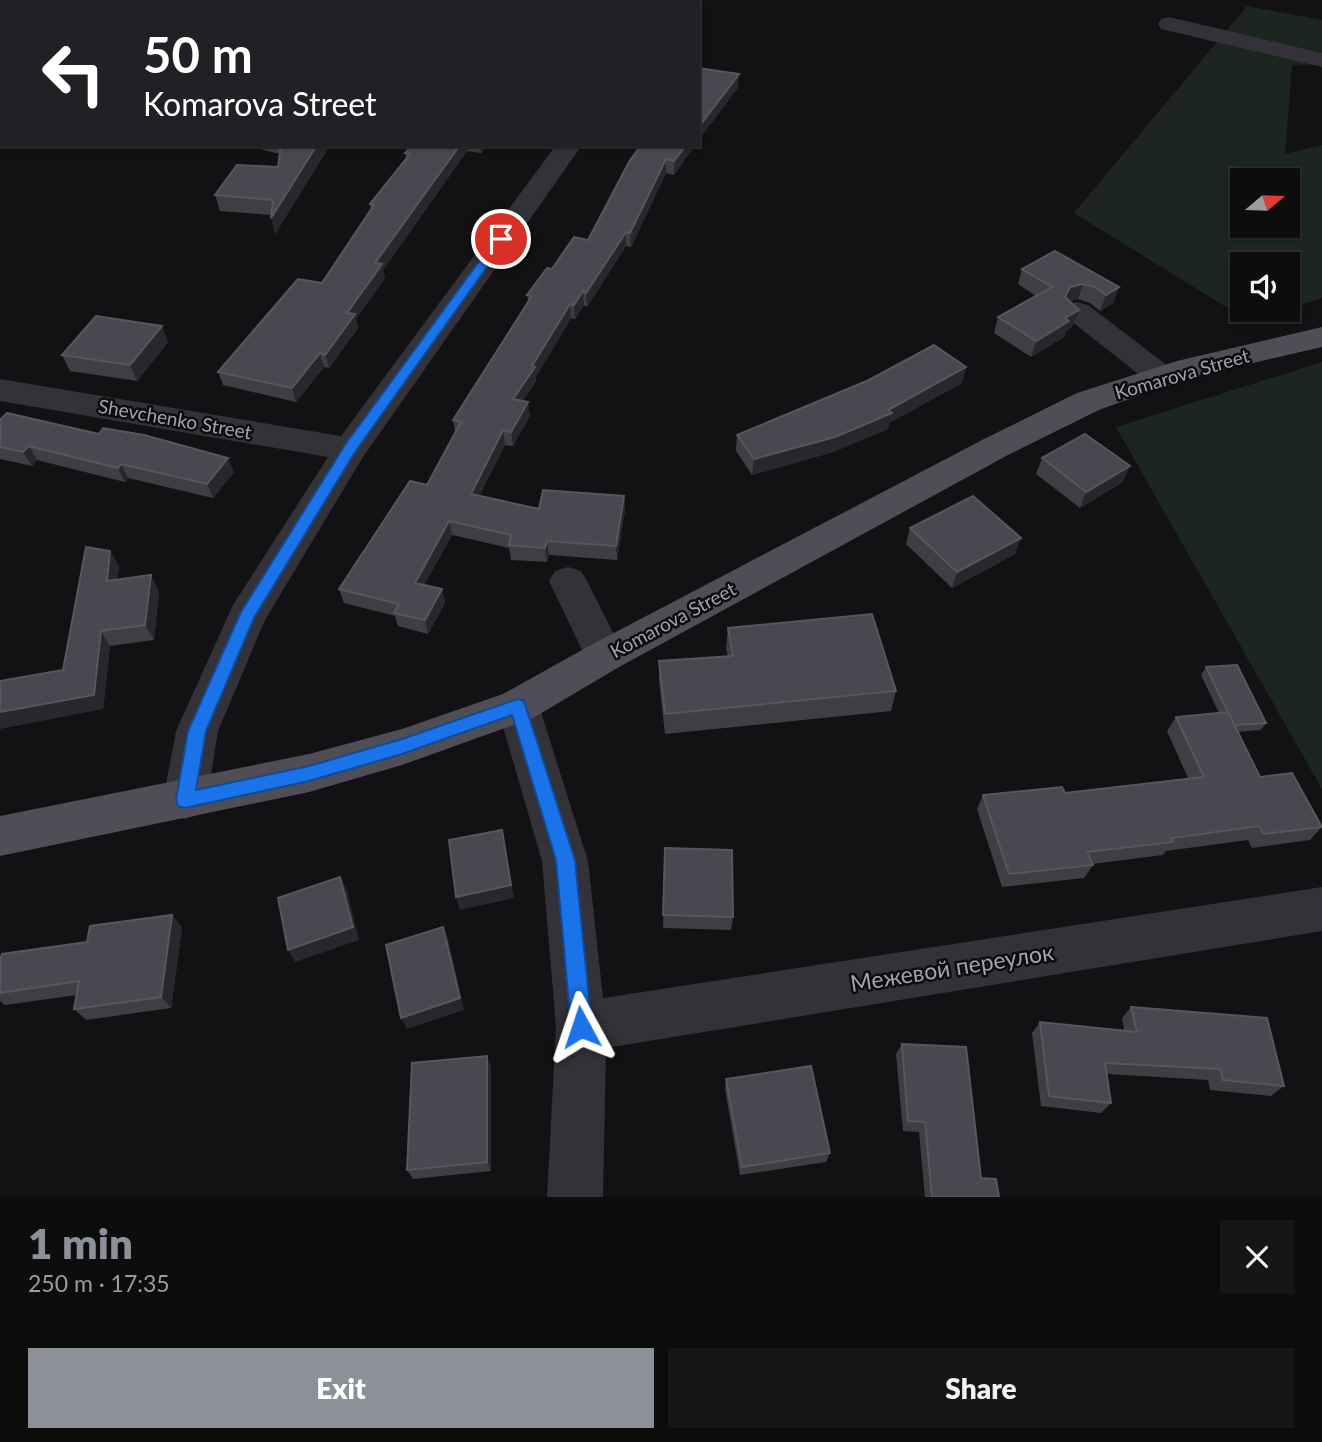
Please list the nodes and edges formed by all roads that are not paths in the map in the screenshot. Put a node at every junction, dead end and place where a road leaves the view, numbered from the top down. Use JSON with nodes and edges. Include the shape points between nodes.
{"nodes":[{"id":1,"x":1170,"y":24,"type":"dead end"},
{"id":2,"x":1322,"y":60,"type":"edge"},
{"id":3,"x":568,"y":147,"type":"edge"},
{"id":4,"x":1077,"y":311,"type":"edge"},
{"id":5,"x":1322,"y":337,"type":"edge"},
{"id":6,"x":1162,"y":377,"type":"junction"},
{"id":7,"x":0,"y":390,"type":"edge"},
{"id":8,"x":350,"y":449,"type":"junction"},
{"id":9,"x":568,"y":581,"type":"dead end"},
{"id":10,"x":605,"y":656,"type":"junction"},
{"id":11,"x":518,"y":706,"type":"junction"},
{"id":12,"x":185,"y":800,"type":"junction"},
{"id":13,"x":0,"y":836,"type":"edge"},
{"id":14,"x":1322,"y":909,"type":"edge"},
{"id":15,"x":581,"y":1027,"type":"junction"},
{"id":16,"x":575,"y":1197,"type":"edge"}],
"edges":[{"from":1,"to":2,"type":"street"},
{"from":3,"to":8,"type":"street"},
{"from":4,"to":6,"type":"street"},
{"from":5,"to":6,"type":"main road","name":"Komarova Street"},
{"from":6,"to":10,"type":"main road","name":"Komarova Street","via":[[1089,401],[996,447]]},
{"from":7,"to":8,"type":"street","name":"Shevchenko Street"},
{"from":8,"to":12,"type":"street","via":[[247,616],[197,731]]},
{"from":9,"to":10,"type":"street"},
{"from":10,"to":11,"type":"main road","name":"Komarova Street"},
{"from":11,"to":12,"type":"main road","name":"Komarova Street","via":[[402,747]]},
{"from":11,"to":15,"type":"street","via":[[565,860]]},
{"from":12,"to":13,"type":"main road","name":"Komarova Street"},
{"from":14,"to":15,"type":"street","name":"Межевой переулок"},
{"from":15,"to":16,"type":"street"}]}
